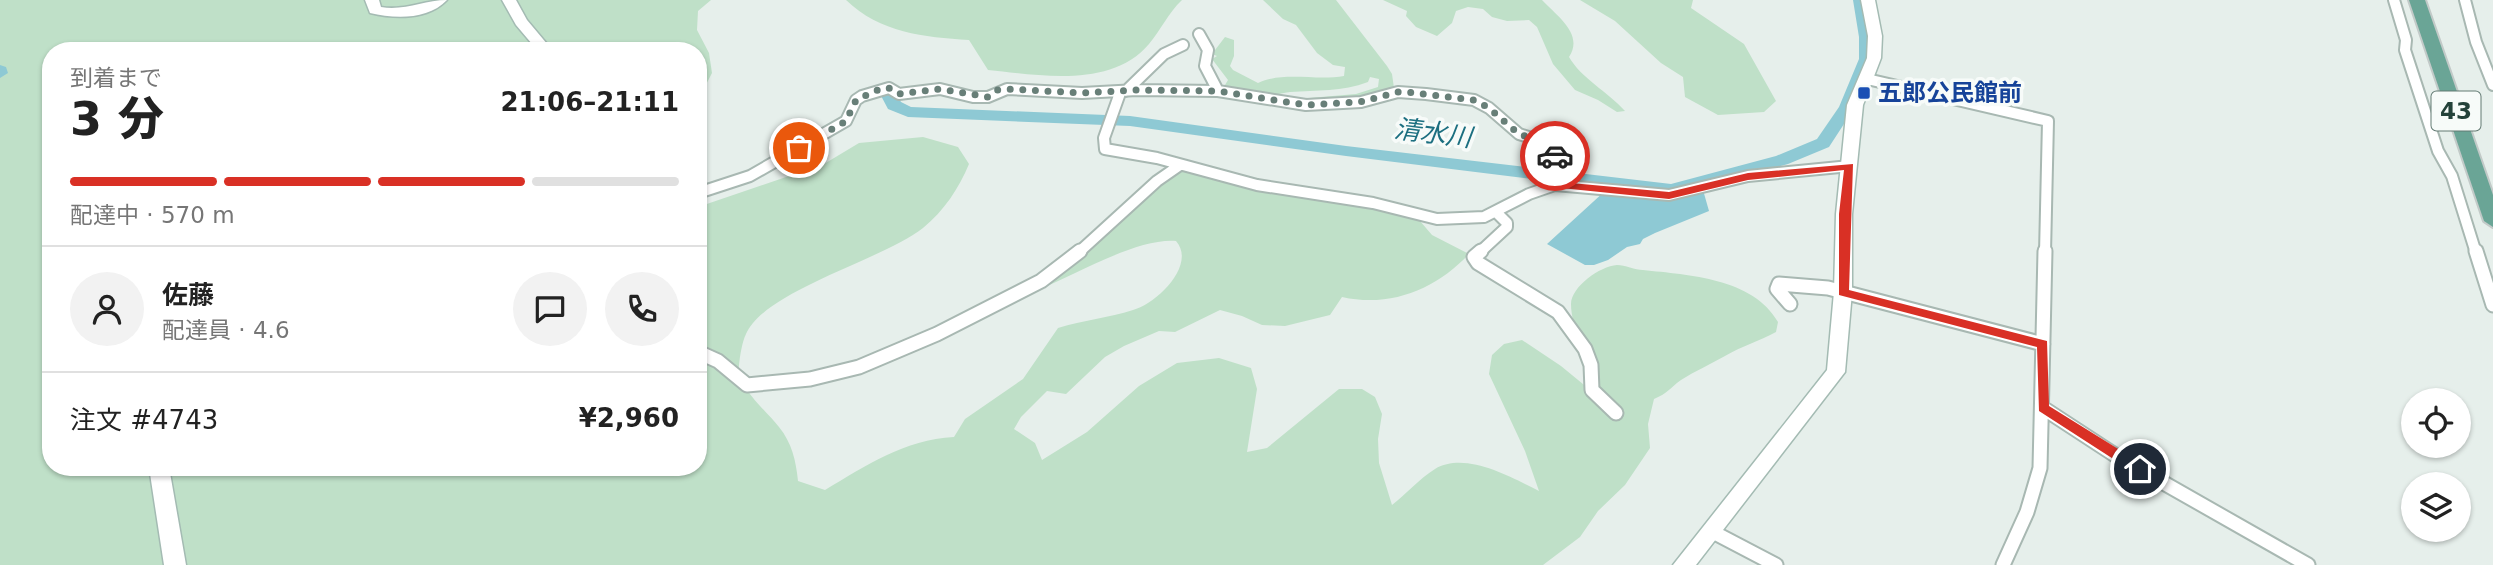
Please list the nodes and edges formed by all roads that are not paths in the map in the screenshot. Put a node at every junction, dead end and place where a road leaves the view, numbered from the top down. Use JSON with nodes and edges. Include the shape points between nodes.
{"nodes":[{"id":1,"x":372,"y":0,"type":"edge"},
{"id":2,"x":440,"y":0,"type":"edge"},
{"id":3,"x":509,"y":0,"type":"edge"},
{"id":4,"x":1868,"y":0,"type":"edge"},
{"id":5,"x":2394,"y":0,"type":"edge"},
{"id":6,"x":2417,"y":0,"type":"edge"},
{"id":7,"x":2465,"y":0,"type":"edge"},
{"id":8,"x":1199,"y":34,"type":"dead end"},
{"id":9,"x":538,"y":42,"type":"edge"},
{"id":10,"x":1183,"y":45,"type":"dead end"},
{"id":11,"x":1867,"y":79,"type":"junction"},
{"id":12,"x":2493,"y":85,"type":"edge"},
{"id":13,"x":1218,"y":91,"type":"junction"},
{"id":14,"x":1123,"y":92,"type":"junction"},
{"id":15,"x":1180,"y":165,"type":"junction"},
{"id":16,"x":1850,"y":166,"type":"junction"},
{"id":17,"x":1555,"y":185,"type":"junction"},
{"id":18,"x":707,"y":190,"type":"edge"},
{"id":19,"x":1497,"y":213,"type":"junction"},
{"id":20,"x":2493,"y":222,"type":"edge"},
{"id":21,"x":1843,"y":292,"type":"junction"},
{"id":22,"x":1790,"y":304,"type":"dead end"},
{"id":23,"x":2493,"y":305,"type":"edge"},
{"id":24,"x":2043,"y":344,"type":"junction"},
{"id":25,"x":707,"y":355,"type":"edge"},
{"id":26,"x":2043,"y":408,"type":"junction"},
{"id":27,"x":1616,"y":413,"type":"dead end"},
{"id":28,"x":161,"y":476,"type":"edge"},
{"id":29,"x":1711,"y":531,"type":"junction"},
{"id":30,"x":175,"y":565,"type":"edge"},
{"id":31,"x":1684,"y":565,"type":"edge"},
{"id":32,"x":1776,"y":565,"type":"edge"},
{"id":33,"x":2003,"y":565,"type":"edge"},
{"id":34,"x":2308,"y":565,"type":"edge"}],
"edges":[{"from":1,"to":2,"type":"street","via":[[375,10],[398,14]]},
{"from":3,"to":9,"type":"street"},
{"from":4,"to":11,"type":"street","via":[[1875,36]]},
{"from":5,"to":23,"type":"street","via":[[2425,113],[2452,176]]},
{"from":6,"to":20,"type":"main road","number":"43"},
{"from":7,"to":12,"type":"street"},
{"from":8,"to":13,"type":"street","via":[[1208,50],[1205,66]]},
{"from":10,"to":14,"type":"street","via":[[1164,53]]},
{"from":11,"to":16,"type":"street","via":[[1855,105]]},
{"from":11,"to":24,"type":"street","via":[[2048,121]]},
{"from":13,"to":14,"type":"street"},
{"from":13,"to":17,"type":"street","via":[[1306,105],[1360,102],[1398,92],[1474,100],[1519,134],[1553,145]]},
{"from":14,"to":15,"type":"street","via":[[1104,138],[1105,149]]},
{"from":14,"to":18,"type":"street","via":[[1007,89],[973,97],[940,89],[899,94],[882,88],[856,100],[851,116],[834,129],[750,176]]},
{"from":15,"to":19,"type":"street","via":[[1257,185],[1373,203],[1421,217],[1484,218]]},
{"from":15,"to":25,"type":"street","via":[[1041,281],[859,367],[810,379],[747,384],[718,358]]},
{"from":16,"to":17,"type":"street","via":[[1748,176],[1669,195]]},
{"from":16,"to":21,"type":"street"},
{"from":17,"to":19,"type":"street"},
{"from":19,"to":27,"type":"street","via":[[1507,227],[1474,257],[1567,321],[1590,362],[1591,387]]},
{"from":21,"to":22,"type":"street","via":[[1779,284],[1777,289]]},
{"from":21,"to":24,"type":"street"},
{"from":21,"to":29,"type":"street","via":[[1836,372]]},
{"from":24,"to":26,"type":"street"},
{"from":26,"to":33,"type":"street","via":[[2035,488]]},
{"from":26,"to":34,"type":"street","via":[[2118,457]]},
{"from":28,"to":30,"type":"street"},
{"from":29,"to":31,"type":"street"},
{"from":29,"to":32,"type":"street"}]}
